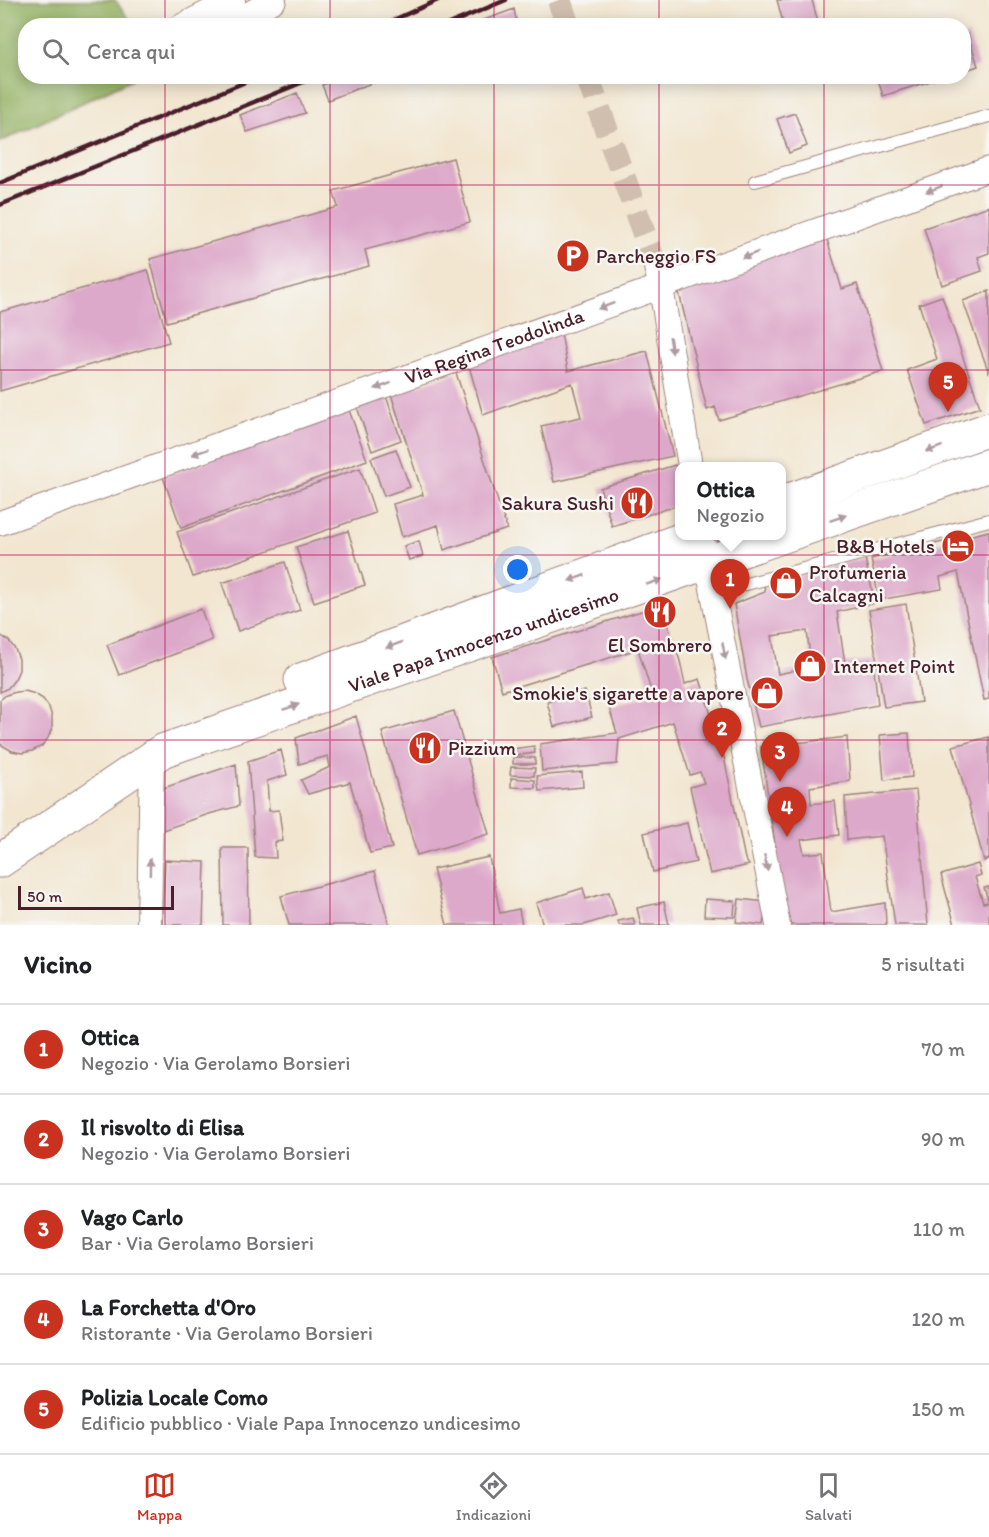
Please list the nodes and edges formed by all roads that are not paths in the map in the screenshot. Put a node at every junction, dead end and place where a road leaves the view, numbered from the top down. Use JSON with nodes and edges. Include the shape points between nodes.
{"nodes":[{"id":1,"x":233,"y":0,"type":"edge"},
{"id":2,"x":274,"y":0,"type":"edge"},
{"id":3,"x":198,"y":18,"type":"edge"},
{"id":4,"x":241,"y":18,"type":"edge"},
{"id":5,"x":989,"y":117,"type":"edge"},
{"id":6,"x":989,"y":169,"type":"edge"},
{"id":7,"x":755,"y":181,"type":"dead end"},
{"id":8,"x":659,"y":277,"type":"junction"},
{"id":9,"x":989,"y":429,"type":"edge"},
{"id":10,"x":689,"y":462,"type":"edge"},
{"id":11,"x":989,"y":465,"type":"edge"},
{"id":12,"x":786,"y":501,"type":"edge"},
{"id":13,"x":989,"y":520,"type":"edge"},
{"id":14,"x":0,"y":523,"type":"edge"},
{"id":15,"x":786,"y":536,"type":"edge"},
{"id":16,"x":680,"y":540,"type":"edge"},
{"id":17,"x":775,"y":540,"type":"edge"},
{"id":18,"x":707,"y":564,"type":"edge"},
{"id":19,"x":152,"y":757,"type":"junction"},
{"id":20,"x":0,"y":836,"type":"edge"},
{"id":21,"x":0,"y":861,"type":"edge"},
{"id":22,"x":149,"y":925,"type":"edge"},
{"id":23,"x":778,"y":925,"type":"edge"}],
"edges":[{"from":1,"to":3,"type":"street"},
{"from":2,"to":4,"type":"street"},
{"from":5,"to":7,"type":"lane"},
{"from":6,"to":8,"type":"street","name":"Via Regina Teodolinda","one_way":true},
{"from":8,"to":10,"type":"street","one_way":true},
{"from":8,"to":14,"type":"street","name":"Via Regina Teodolinda","one_way":true},
{"from":9,"to":12,"type":"main road","one_way":true},
{"from":15,"to":11,"type":"main road","name":"Viale Papa Innocenzo undicesimo","one_way":true},
{"from":13,"to":18,"type":"lane","name":"Viale Papa Innocenzo undicesimo","via":[[742,585]]},
{"from":16,"to":20,"type":"main road","name":"Viale Papa Innocenzo undicesimo","one_way":true,"via":[[142,741]]},
{"from":18,"to":17,"type":"main road","name":"Viale Papa Innocenzo undicesimo","one_way":true},
{"from":19,"to":18,"type":"main road","name":"Viale Papa Innocenzo undicesimo","one_way":true},
{"from":18,"to":23,"type":"street","one_way":true},
{"from":19,"to":21,"type":"main road","name":"Viale Papa Innocenzo undicesimo"},
{"from":22,"to":19,"type":"street","one_way":true}]}
